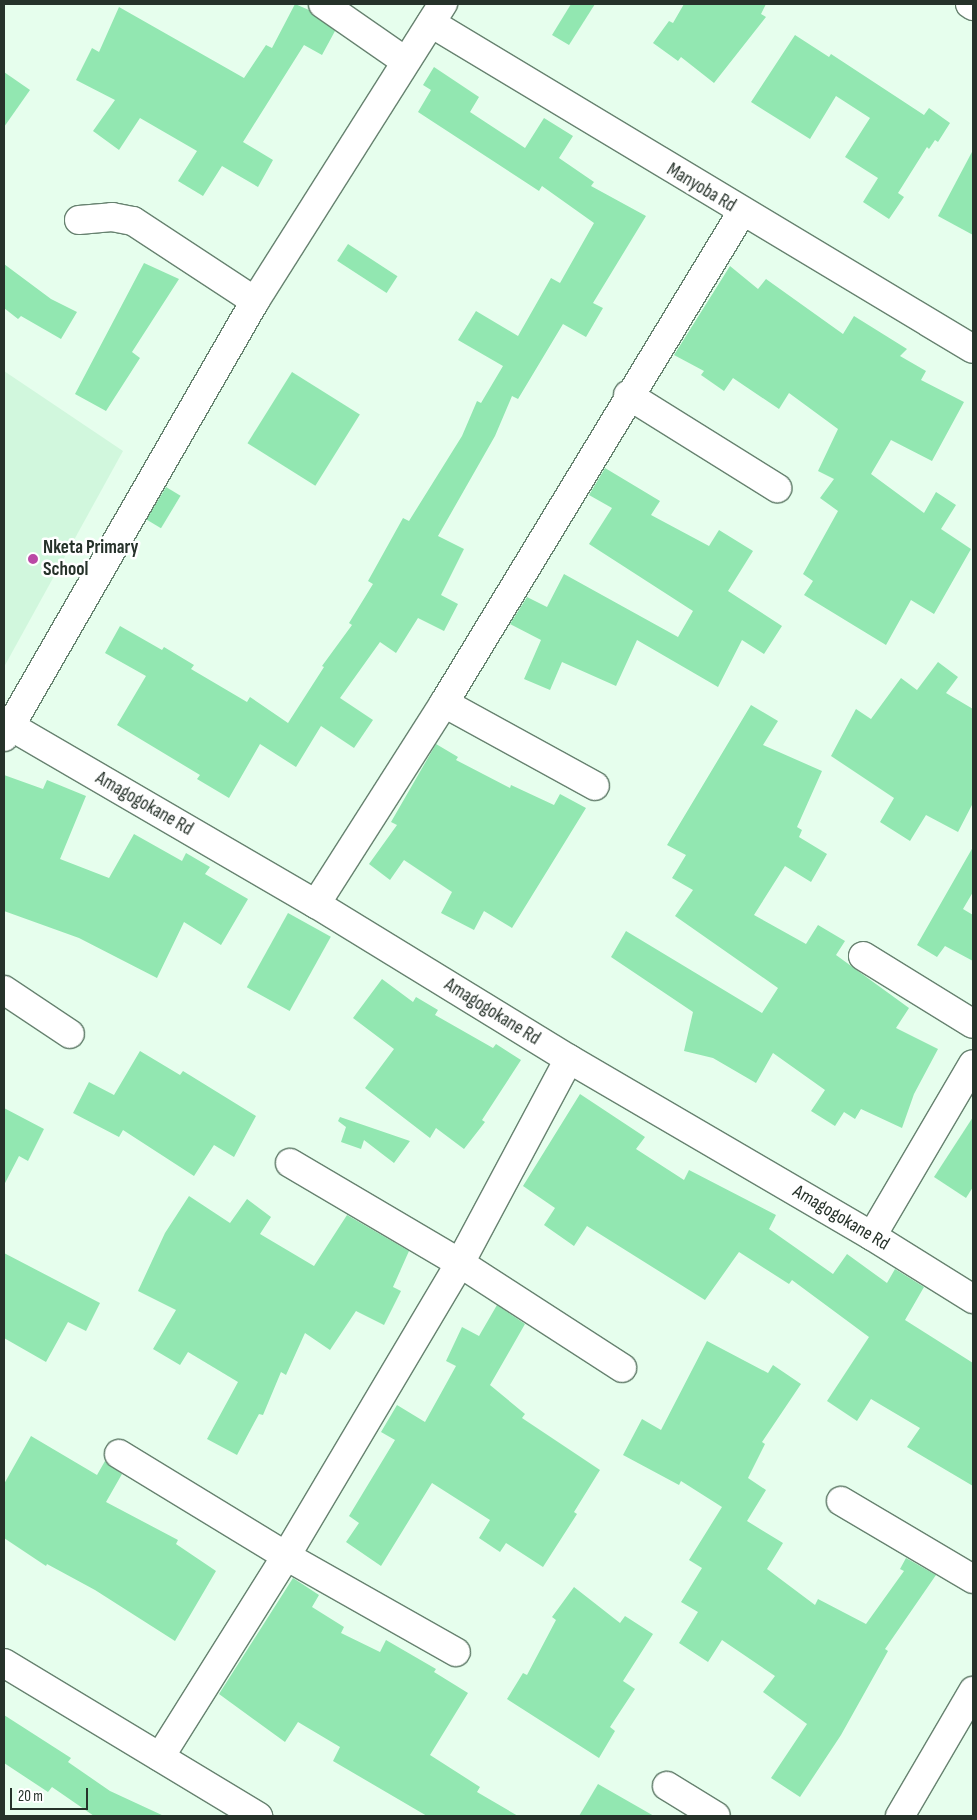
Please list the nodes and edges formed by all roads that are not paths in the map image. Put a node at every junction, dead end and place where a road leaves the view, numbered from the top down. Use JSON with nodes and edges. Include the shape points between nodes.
{"nodes":[{"id":1,"x":323,"y":4,"type":"edge"},
{"id":2,"x":970,"y":4,"type":"edge"},
{"id":3,"x":973,"y":6,"type":"edge"},
{"id":4,"x":437,"y":13,"type":"edge"},
{"id":5,"x":405,"y":61,"type":"junction"},
{"id":6,"x":742,"y":212,"type":"junction"},
{"id":7,"x":79,"y":220,"type":"dead end"},
{"id":8,"x":255,"y":302,"type":"junction"},
{"id":9,"x":973,"y":349,"type":"edge"},
{"id":10,"x":628,"y":396,"type":"junction"},
{"id":11,"x":777,"y":488,"type":"dead end"},
{"id":12,"x":444,"y":703,"type":"junction"},
{"id":13,"x":7,"y":731,"type":"edge"},
{"id":14,"x":596,"y":786,"type":"dead end"},
{"id":15,"x":316,"y":904,"type":"junction"},
{"id":16,"x":862,"y":956,"type":"dead end"},
{"id":17,"x":4,"y":990,"type":"edge"},
{"id":18,"x":973,"y":1024,"type":"edge"},
{"id":19,"x":70,"y":1034,"type":"dead end"},
{"id":20,"x":568,"y":1059,"type":"junction"},
{"id":21,"x":973,"y":1064,"type":"edge"},
{"id":22,"x":290,"y":1163,"type":"dead end"},
{"id":23,"x":872,"y":1236,"type":"junction"},
{"id":24,"x":460,"y":1263,"type":"junction"},
{"id":25,"x":973,"y":1299,"type":"edge"},
{"id":26,"x":622,"y":1368,"type":"dead end"},
{"id":27,"x":119,"y":1454,"type":"dead end"},
{"id":28,"x":841,"y":1501,"type":"dead end"},
{"id":29,"x":286,"y":1556,"type":"junction"},
{"id":30,"x":973,"y":1579,"type":"edge"},
{"id":31,"x":456,"y":1652,"type":"dead end"},
{"id":32,"x":4,"y":1663,"type":"edge"},
{"id":33,"x":973,"y":1691,"type":"edge"},
{"id":34,"x":160,"y":1757,"type":"junction"},
{"id":35,"x":667,"y":1786,"type":"dead end"},
{"id":36,"x":258,"y":1816,"type":"edge"},
{"id":37,"x":716,"y":1816,"type":"edge"},
{"id":38,"x":900,"y":1816,"type":"edge"}],
"edges":[{"from":1,"to":5,"type":"street"},
{"from":2,"to":3,"type":"street"},
{"from":4,"to":5,"type":"street"},
{"from":4,"to":6,"type":"street","name":"Manyoba Rd"},
{"from":5,"to":8,"type":"street"},
{"from":6,"to":9,"type":"street","name":"Manyoba Rd"},
{"from":6,"to":10,"type":"street"},
{"from":7,"to":8,"type":"street","via":[[112,217],[133,221]]},
{"from":8,"to":13,"type":"street"},
{"from":10,"to":11,"type":"street"},
{"from":10,"to":12,"type":"street"},
{"from":12,"to":14,"type":"street"},
{"from":12,"to":15,"type":"street"},
{"from":13,"to":15,"type":"street","name":"Amagogokane Rd"},
{"from":15,"to":20,"type":"street","name":"Amagogokane Rd"},
{"from":16,"to":18,"type":"street"},
{"from":17,"to":19,"type":"street"},
{"from":20,"to":23,"type":"street","name":"Amagogokane Rd"},
{"from":20,"to":24,"type":"street"},
{"from":21,"to":23,"type":"street"},
{"from":22,"to":24,"type":"street"},
{"from":23,"to":25,"type":"street","name":"Amagogokane Rd"},
{"from":24,"to":26,"type":"street"},
{"from":24,"to":29,"type":"street"},
{"from":27,"to":29,"type":"street"},
{"from":28,"to":30,"type":"street"},
{"from":29,"to":31,"type":"street"},
{"from":29,"to":34,"type":"street"},
{"from":32,"to":34,"type":"street"},
{"from":33,"to":38,"type":"street"},
{"from":34,"to":36,"type":"street"},
{"from":35,"to":37,"type":"street"}]}
